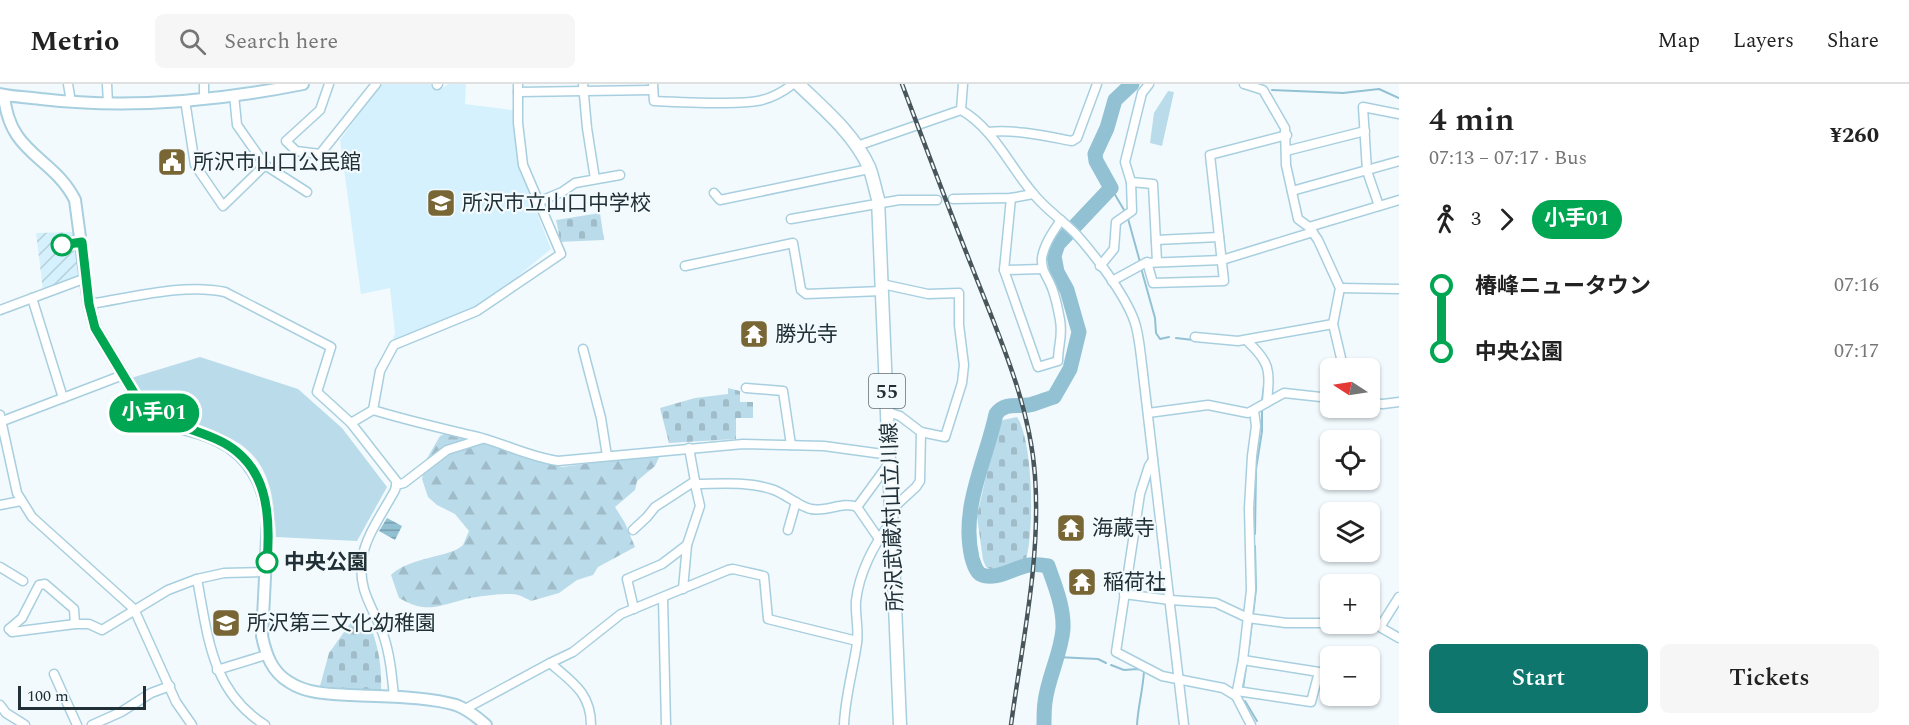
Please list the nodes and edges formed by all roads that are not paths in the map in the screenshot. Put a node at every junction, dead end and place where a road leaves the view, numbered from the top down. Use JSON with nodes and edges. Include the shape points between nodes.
{"nodes":[{"id":1,"x":68,"y":84,"type":"edge"},
{"id":2,"x":107,"y":84,"type":"edge"},
{"id":3,"x":204,"y":84,"type":"edge"},
{"id":4,"x":303,"y":84,"type":"edge"},
{"id":5,"x":330,"y":84,"type":"edge"},
{"id":6,"x":376,"y":84,"type":"edge"},
{"id":7,"x":793,"y":84,"type":"edge"},
{"id":8,"x":798,"y":84,"type":"edge"},
{"id":9,"x":963,"y":84,"type":"edge"},
{"id":10,"x":1097,"y":84,"type":"edge"},
{"id":11,"x":1149,"y":84,"type":"edge"},
{"id":12,"x":1244,"y":84,"type":"edge"},
{"id":13,"x":653,"y":87,"type":"edge"},
{"id":14,"x":518,"y":88,"type":"edge"},
{"id":15,"x":583,"y":88,"type":"edge"},
{"id":16,"x":2,"y":94,"type":"edge"},
{"id":17,"x":234,"y":95,"type":"junction"},
{"id":18,"x":204,"y":98,"type":"junction"},
{"id":19,"x":185,"y":100,"type":"junction"},
{"id":20,"x":71,"y":102,"type":"junction"},
{"id":21,"x":108,"y":104,"type":"junction"},
{"id":22,"x":961,"y":110,"type":"junction"},
{"id":23,"x":1399,"y":114,"type":"edge"},
{"id":24,"x":1365,"y":131,"type":"junction"},
{"id":25,"x":988,"y":132,"type":"junction"},
{"id":26,"x":1287,"y":135,"type":"junction"},
{"id":27,"x":857,"y":146,"type":"junction"},
{"id":28,"x":1286,"y":151,"type":"junction"},
{"id":29,"x":1399,"y":161,"type":"edge"},
{"id":30,"x":265,"y":165,"type":"junction"},
{"id":31,"x":869,"y":169,"type":"junction"},
{"id":32,"x":1367,"y":171,"type":"junction"},
{"id":33,"x":620,"y":175,"type":"dead end"},
{"id":34,"x":595,"y":179,"type":"junction"},
{"id":35,"x":1131,"y":182,"type":"junction"},
{"id":36,"x":1292,"y":191,"type":"junction"},
{"id":37,"x":307,"y":192,"type":"dead end"},
{"id":38,"x":714,"y":193,"type":"dead end"},
{"id":39,"x":1033,"y":194,"type":"junction"},
{"id":40,"x":1011,"y":198,"type":"junction"},
{"id":41,"x":953,"y":199,"type":"dead end"},
{"id":42,"x":938,"y":200,"type":"dead end"},
{"id":43,"x":1399,"y":200,"type":"edge"},
{"id":44,"x":538,"y":202,"type":"junction"},
{"id":45,"x":878,"y":204,"type":"junction"},
{"id":46,"x":1379,"y":206,"type":"junction"},
{"id":47,"x":791,"y":219,"type":"dead end"},
{"id":48,"x":1064,"y":223,"type":"junction"},
{"id":49,"x":1311,"y":229,"type":"junction"},
{"id":50,"x":1219,"y":237,"type":"junction"},
{"id":51,"x":1156,"y":240,"type":"junction"},
{"id":52,"x":1222,"y":260,"type":"junction"},
{"id":53,"x":1157,"y":262,"type":"junction"},
{"id":54,"x":1143,"y":264,"type":"junction"},
{"id":55,"x":685,"y":266,"type":"dead end"},
{"id":56,"x":1100,"y":266,"type":"junction"},
{"id":57,"x":1043,"y":269,"type":"junction"},
{"id":58,"x":1004,"y":270,"type":"junction"},
{"id":59,"x":86,"y":278,"type":"junction"},
{"id":60,"x":1112,"y":281,"type":"junction"},
{"id":61,"x":882,"y":287,"type":"junction"},
{"id":62,"x":1340,"y":288,"type":"junction"},
{"id":63,"x":1399,"y":289,"type":"edge"},
{"id":64,"x":32,"y":298,"type":"junction"},
{"id":65,"x":89,"y":304,"type":"junction"},
{"id":66,"x":0,"y":310,"type":"edge"},
{"id":67,"x":1333,"y":324,"type":"junction"},
{"id":68,"x":1195,"y":337,"type":"dead end"},
{"id":69,"x":1246,"y":340,"type":"junction"},
{"id":70,"x":583,"y":349,"type":"dead end"},
{"id":71,"x":1341,"y":358,"type":"edge"},
{"id":72,"x":123,"y":375,"type":"junction"},
{"id":73,"x":746,"y":388,"type":"dead end"},
{"id":74,"x":1320,"y":397,"type":"edge"},
{"id":75,"x":63,"y":398,"type":"junction"},
{"id":76,"x":1267,"y":402,"type":"junction"},
{"id":77,"x":1399,"y":402,"type":"edge"},
{"id":78,"x":1380,"y":404,"type":"edge"},
{"id":79,"x":373,"y":410,"type":"junction"},
{"id":80,"x":1254,"y":411,"type":"junction"},
{"id":81,"x":888,"y":412,"type":"junction"},
{"id":82,"x":1148,"y":413,"type":"junction"},
{"id":83,"x":0,"y":420,"type":"edge"},
{"id":84,"x":351,"y":423,"type":"junction"},
{"id":85,"x":921,"y":432,"type":"junction"},
{"id":86,"x":483,"y":439,"type":"junction"},
{"id":87,"x":791,"y":445,"type":"junction"},
{"id":88,"x":689,"y":448,"type":"junction"},
{"id":89,"x":608,"y":456,"type":"junction"},
{"id":90,"x":890,"y":459,"type":"junction"},
{"id":91,"x":1153,"y":460,"type":"junction"},
{"id":92,"x":695,"y":482,"type":"junction"},
{"id":93,"x":396,"y":485,"type":"junction"},
{"id":94,"x":21,"y":501,"type":"junction"},
{"id":95,"x":796,"y":502,"type":"junction"},
{"id":96,"x":0,"y":505,"type":"edge"},
{"id":97,"x":857,"y":507,"type":"junction"},
{"id":98,"x":892,"y":516,"type":"junction"},
{"id":99,"x":633,"y":530,"type":"dead end"},
{"id":100,"x":788,"y":530,"type":"dead end"},
{"id":101,"x":879,"y":539,"type":"junction"},
{"id":102,"x":687,"y":545,"type":"junction"},
{"id":103,"x":0,"y":567,"type":"edge"},
{"id":104,"x":266,"y":572,"type":"junction"},
{"id":105,"x":197,"y":579,"type":"junction"},
{"id":106,"x":23,"y":581,"type":"dead end"},
{"id":107,"x":683,"y":589,"type":"junction"},
{"id":108,"x":1124,"y":594,"type":"junction"},
{"id":109,"x":1399,"y":597,"type":"edge"},
{"id":110,"x":663,"y":598,"type":"junction"},
{"id":111,"x":1170,"y":600,"type":"junction"},
{"id":112,"x":1396,"y":607,"type":"edge"},
{"id":113,"x":134,"y":609,"type":"junction"},
{"id":114,"x":634,"y":609,"type":"junction"},
{"id":115,"x":1248,"y":618,"type":"junction"},
{"id":116,"x":1320,"y":623,"type":"edge"},
{"id":117,"x":75,"y":624,"type":"junction"},
{"id":118,"x":1380,"y":625,"type":"edge"},
{"id":119,"x":1380,"y":627,"type":"edge"},
{"id":120,"x":1399,"y":638,"type":"edge"},
{"id":121,"x":857,"y":641,"type":"junction"},
{"id":122,"x":267,"y":655,"type":"junction"},
{"id":123,"x":1243,"y":660,"type":"junction"},
{"id":124,"x":550,"y":663,"type":"junction"},
{"id":125,"x":217,"y":670,"type":"junction"},
{"id":126,"x":54,"y":674,"type":"dead end"},
{"id":127,"x":1179,"y":680,"type":"junction"},
{"id":128,"x":170,"y":686,"type":"junction"},
{"id":129,"x":1236,"y":694,"type":"junction"},
{"id":130,"x":394,"y":697,"type":"junction"},
{"id":131,"x":0,"y":705,"type":"edge"},
{"id":132,"x":465,"y":709,"type":"junction"},
{"id":133,"x":25,"y":725,"type":"edge"},
{"id":134,"x":77,"y":725,"type":"edge"},
{"id":135,"x":92,"y":725,"type":"edge"},
{"id":136,"x":192,"y":725,"type":"edge"},
{"id":137,"x":265,"y":725,"type":"edge"},
{"id":138,"x":486,"y":725,"type":"edge"},
{"id":139,"x":591,"y":725,"type":"edge"},
{"id":140,"x":666,"y":725,"type":"edge"},
{"id":141,"x":844,"y":725,"type":"edge"},
{"id":142,"x":900,"y":725,"type":"edge"},
{"id":143,"x":1184,"y":725,"type":"edge"},
{"id":144,"x":1251,"y":725,"type":"edge"}],
"edges":[{"from":1,"to":20,"type":"street"},
{"from":2,"to":21,"type":"street"},
{"from":3,"to":18,"type":"street"},
{"from":4,"to":17,"type":"street"},
{"from":5,"to":6,"type":"street","via":[[320,110],[286,141],[296,151],[320,154]]},
{"from":7,"to":13,"type":"street","via":[[779,94],[749,104],[654,100]]},
{"from":8,"to":27,"type":"main road","name":"所沢武蔵村山立川線","number":"55"},
{"from":9,"to":22,"type":"street"},
{"from":10,"to":25,"type":"street","via":[[1077,138],[1072,141]]},
{"from":11,"to":35,"type":"street","via":[[1142,93],[1125,162]]},
{"from":12,"to":26,"type":"street","via":[[1263,90]]},
{"from":13,"to":15,"type":"street"},
{"from":14,"to":15,"type":"street"},
{"from":14,"to":44,"type":"street","via":[[520,150]]},
{"from":15,"to":34,"type":"street"},
{"from":16,"to":20,"type":"street"},
{"from":16,"to":59,"type":"street","via":[[21,144],[69,187],[75,200]]},
{"from":17,"to":18,"type":"street"},
{"from":17,"to":30,"type":"street","via":[[237,125]]},
{"from":18,"to":19,"type":"street"},
{"from":19,"to":21,"type":"street"},
{"from":19,"to":30,"type":"street","via":[[195,165],[223,206]]},
{"from":20,"to":21,"type":"street"},
{"from":22,"to":25,"type":"street"},
{"from":22,"to":27,"type":"street"},
{"from":23,"to":24,"type":"street","via":[[1363,107]]},
{"from":24,"to":28,"type":"street"},
{"from":24,"to":32,"type":"street"},
{"from":25,"to":39,"type":"street"},
{"from":26,"to":28,"type":"street"},
{"from":26,"to":50,"type":"street","via":[[1210,155]]},
{"from":27,"to":31,"type":"main road","name":"所沢武蔵村山立川線","number":"55"},
{"from":28,"to":36,"type":"street"},
{"from":29,"to":32,"type":"street"},
{"from":30,"to":37,"type":"street"},
{"from":31,"to":38,"type":"street","via":[[720,200]]},
{"from":31,"to":45,"type":"main road","name":"所沢武蔵村山立川線","number":"55"},
{"from":32,"to":36,"type":"street"},
{"from":32,"to":46,"type":"street"},
{"from":33,"to":34,"type":"street"},
{"from":34,"to":44,"type":"street","via":[[575,183]]},
{"from":35,"to":51,"type":"street","via":[[1153,184]]},
{"from":35,"to":56,"type":"street","via":[[1128,215],[1116,222],[1114,249]]},
{"from":36,"to":49,"type":"street","via":[[1298,219]]},
{"from":39,"to":40,"type":"street"},
{"from":39,"to":48,"type":"street"},
{"from":40,"to":41,"type":"street"},
{"from":40,"to":58,"type":"street"},
{"from":42,"to":45,"type":"street"},
{"from":43,"to":46,"type":"street"},
{"from":44,"to":79,"type":"street","via":[[561,254],[477,311],[394,345],[380,371]]},
{"from":45,"to":47,"type":"street"},
{"from":45,"to":61,"type":"main road","name":"所沢武蔵村山立川線","number":"55"},
{"from":46,"to":49,"type":"street"},
{"from":48,"to":56,"type":"street"},
{"from":48,"to":57,"type":"street","via":[[1047,243]]},
{"from":49,"to":52,"type":"street"},
{"from":49,"to":62,"type":"street"},
{"from":50,"to":51,"type":"street"},
{"from":50,"to":52,"type":"street"},
{"from":51,"to":53,"type":"street"},
{"from":52,"to":53,"type":"street"},
{"from":52,"to":54,"type":"street","via":[[1224,281],[1153,283]]},
{"from":53,"to":54,"type":"street"},
{"from":54,"to":60,"type":"street"},
{"from":55,"to":61,"type":"street","via":[[793,243],[801,290],[806,294]]},
{"from":56,"to":60,"type":"street"},
{"from":57,"to":58,"type":"street"},
{"from":57,"to":58,"type":"street","via":[[1055,297],[1062,340],[1058,361],[1038,368]]},
{"from":59,"to":64,"type":"street"},
{"from":59,"to":65,"type":"street"},
{"from":60,"to":82,"type":"street","via":[[1134,321]]},
{"from":61,"to":81,"type":"main road","name":"所沢武蔵村山立川線","number":"55"},
{"from":61,"to":85,"type":"street","via":[[928,294],[959,293],[962,383],[945,437]]},
{"from":62,"to":63,"type":"street"},
{"from":62,"to":67,"type":"street"},
{"from":64,"to":66,"type":"street"},
{"from":64,"to":75,"type":"street"},
{"from":65,"to":72,"type":"street","via":[[95,328]]},
{"from":65,"to":84,"type":"street","via":[[181,290],[225,292],[331,346],[316,392]]},
{"from":67,"to":69,"type":"street"},
{"from":67,"to":71,"type":"street"},
{"from":68,"to":69,"type":"street"},
{"from":69,"to":76,"type":"street","via":[[1262,354],[1269,372]]},
{"from":70,"to":89,"type":"street"},
{"from":72,"to":75,"type":"street"},
{"from":72,"to":104,"type":"street","via":[[136,396],[156,415],[217,439],[249,464],[267,501]]},
{"from":73,"to":87,"type":"street","via":[[783,391]]},
{"from":74,"to":76,"type":"street","via":[[1284,393]]},
{"from":75,"to":83,"type":"street"},
{"from":76,"to":80,"type":"street"},
{"from":77,"to":78,"type":"street"},
{"from":79,"to":84,"type":"street"},
{"from":79,"to":86,"type":"street"},
{"from":80,"to":82,"type":"street","via":[[1208,405]]},
{"from":80,"to":115,"type":"street"},
{"from":81,"to":85,"type":"street"},
{"from":81,"to":90,"type":"main road","name":"所沢武蔵村山立川線","number":"55"},
{"from":82,"to":91,"type":"street"},
{"from":83,"to":94,"type":"street"},
{"from":84,"to":93,"type":"street"},
{"from":85,"to":98,"type":"street","via":[[920,481]]},
{"from":86,"to":89,"type":"street","via":[[544,459]]},
{"from":86,"to":93,"type":"street","via":[[447,450]]},
{"from":87,"to":88,"type":"street"},
{"from":87,"to":90,"type":"street","via":[[824,446]]},
{"from":88,"to":89,"type":"street"},
{"from":88,"to":92,"type":"street"},
{"from":90,"to":97,"type":"street"},
{"from":90,"to":98,"type":"main road","name":"所沢武蔵村山立川線","number":"55"},
{"from":91,"to":108,"type":"street","via":[[1140,494]]},
{"from":91,"to":111,"type":"street"},
{"from":92,"to":95,"type":"street","via":[[758,486],[776,490]]},
{"from":92,"to":99,"type":"street","via":[[655,507]]},
{"from":92,"to":102,"type":"street","via":[[700,506]]},
{"from":93,"to":130,"type":"street","via":[[362,559],[363,590],[389,655]]},
{"from":94,"to":96,"type":"street"},
{"from":94,"to":113,"type":"street","via":[[32,517]]},
{"from":95,"to":97,"type":"street","via":[[824,510]]},
{"from":95,"to":100,"type":"street"},
{"from":97,"to":101,"type":"street"},
{"from":98,"to":101,"type":"street"},
{"from":98,"to":142,"type":"main road","name":"所沢武蔵村山立川線","number":"55"},
{"from":101,"to":121,"type":"street","via":[[858,588]]},
{"from":102,"to":107,"type":"street"},
{"from":102,"to":114,"type":"street","via":[[663,564],[627,579]]},
{"from":103,"to":106,"type":"street"},
{"from":104,"to":105,"type":"street","via":[[224,573]]},
{"from":104,"to":122,"type":"street","via":[[262,636]]},
{"from":105,"to":113,"type":"street"},
{"from":105,"to":125,"type":"street"},
{"from":107,"to":110,"type":"street"},
{"from":107,"to":121,"type":"street","via":[[733,569],[764,576],[768,619]]},
{"from":108,"to":111,"type":"street"},
{"from":108,"to":127,"type":"street","via":[[1116,652],[1162,676]]},
{"from":109,"to":112,"type":"street"},
{"from":110,"to":114,"type":"street"},
{"from":110,"to":140,"type":"street"},
{"from":111,"to":115,"type":"street","via":[[1216,603]]},
{"from":111,"to":127,"type":"street"},
{"from":112,"to":118,"type":"street"},
{"from":113,"to":117,"type":"street","via":[[102,630],[89,624]]},
{"from":113,"to":128,"type":"street"},
{"from":114,"to":124,"type":"street","via":[[621,614],[573,652]]},
{"from":115,"to":116,"type":"street"},
{"from":115,"to":123,"type":"street"},
{"from":117,"to":117,"type":"street","via":[[12,632],[9,629],[22,618],[39,585],[45,584],[74,609]]},
{"from":119,"to":120,"type":"street"},
{"from":121,"to":141,"type":"street"},
{"from":122,"to":125,"type":"street"},
{"from":122,"to":130,"type":"street","via":[[281,676],[299,688],[326,694]]},
{"from":123,"to":129,"type":"street"},
{"from":123,"to":129,"type":"street","via":[[1319,672],[1311,702]]},
{"from":124,"to":132,"type":"street"},
{"from":124,"to":139,"type":"street","via":[[585,696]]},
{"from":125,"to":137,"type":"street","via":[[235,699]]},
{"from":126,"to":134,"type":"street"},
{"from":127,"to":129,"type":"street"},
{"from":127,"to":143,"type":"street"},
{"from":128,"to":135,"type":"street"},
{"from":128,"to":136,"type":"street"},
{"from":129,"to":144,"type":"street"},
{"from":130,"to":132,"type":"street"},
{"from":131,"to":133,"type":"street"},
{"from":132,"to":138,"type":"street"}]}
